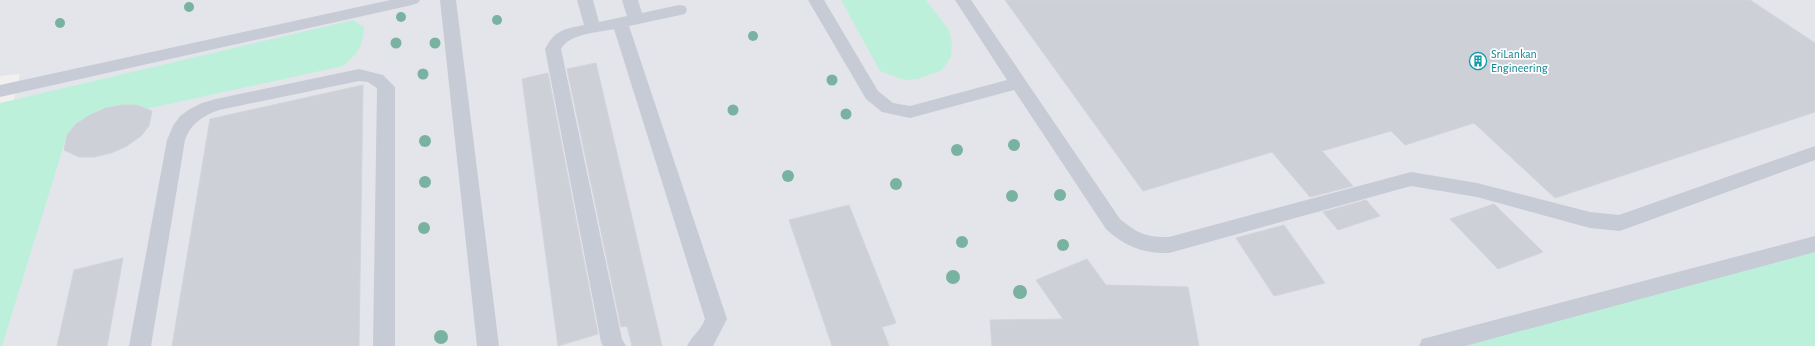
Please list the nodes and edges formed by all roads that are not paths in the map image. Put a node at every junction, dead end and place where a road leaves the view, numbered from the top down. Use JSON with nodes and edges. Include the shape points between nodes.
{"nodes":[{"id":1,"x":412,"y":0,"type":"edge"},
{"id":2,"x":448,"y":0,"type":"edge"},
{"id":3,"x":585,"y":0,"type":"edge"},
{"id":4,"x":630,"y":0,"type":"edge"},
{"id":5,"x":816,"y":0,"type":"edge"},
{"id":6,"x":963,"y":0,"type":"edge"},
{"id":7,"x":679,"y":10,"type":"dead end"},
{"id":8,"x":628,"y":21,"type":"junction"},
{"id":9,"x":593,"y":28,"type":"junction"},
{"id":10,"x":1018,"y":83,"type":"junction"},
{"id":11,"x":0,"y":91,"type":"edge"},
{"id":12,"x":1815,"y":153,"type":"edge"},
{"id":13,"x":1815,"y":244,"type":"edge"},
{"id":14,"x":140,"y":346,"type":"edge"},
{"id":15,"x":384,"y":346,"type":"edge"},
{"id":16,"x":488,"y":346,"type":"edge"},
{"id":17,"x":615,"y":346,"type":"edge"},
{"id":18,"x":698,"y":346,"type":"edge"},
{"id":19,"x":1430,"y":346,"type":"edge"}],
"edges":[{"from":1,"to":11,"type":"lane"},
{"from":2,"to":16,"type":"lane"},
{"from":3,"to":9,"type":"lane"},
{"from":4,"to":8,"type":"lane"},
{"from":5,"to":10,"type":"lane","via":[[872,95],[888,108],[910,112]]},
{"from":6,"to":10,"type":"lane"},
{"from":7,"to":8,"type":"lane"},
{"from":8,"to":9,"type":"lane"},
{"from":8,"to":18,"type":"lane","via":[[716,319],[711,332]]},
{"from":9,"to":17,"type":"lane","via":[[562,37],[554,44],[553,49],[612,342]]},
{"from":10,"to":12,"type":"lane","via":[[1113,224],[1127,237],[1150,245],[1169,245],[1411,178],[1442,181],[1472,188],[1591,221],[1620,223]]},
{"from":13,"to":19,"type":"lane"},
{"from":14,"to":15,"type":"lane","via":[[176,140],[179,129],[186,120],[202,109],[216,105],[359,75],[373,77],[386,87]]}]}
